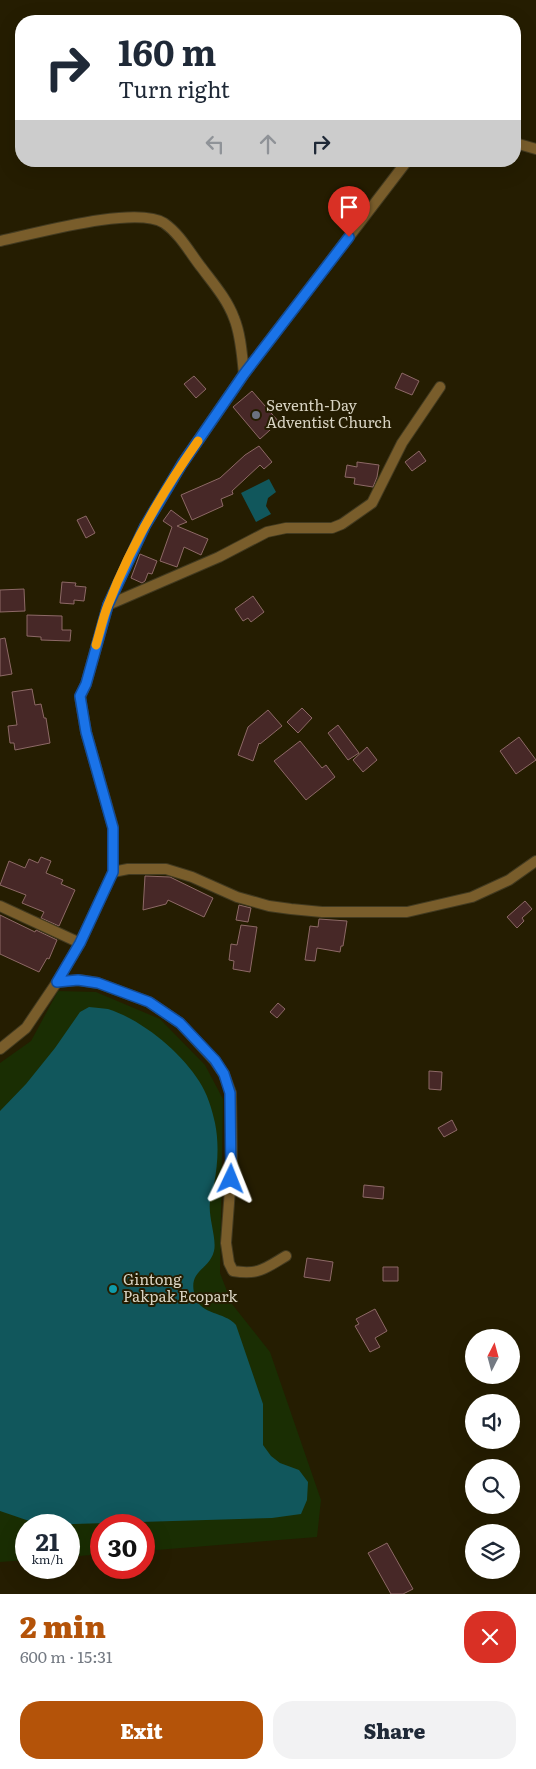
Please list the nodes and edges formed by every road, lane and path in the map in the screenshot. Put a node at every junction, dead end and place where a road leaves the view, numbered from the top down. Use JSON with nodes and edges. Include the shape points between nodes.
{"nodes":[{"id":1,"x":521,"y":145,"type":"edge"},
{"id":2,"x":536,"y":149,"type":"edge"},
{"id":3,"x":402,"y":167,"type":"edge"},
{"id":4,"x":0,"y":241,"type":"edge"},
{"id":5,"x":244,"y":374,"type":"junction"},
{"id":6,"x":440,"y":387,"type":"dead end"},
{"id":7,"x":108,"y":605,"type":"junction"},
{"id":8,"x":536,"y":861,"type":"edge"},
{"id":9,"x":113,"y":872,"type":"junction"},
{"id":10,"x":0,"y":906,"type":"edge"},
{"id":11,"x":80,"y":943,"type":"junction"},
{"id":12,"x":57,"y":982,"type":"junction"},
{"id":13,"x":0,"y":1049,"type":"edge"},
{"id":14,"x":286,"y":1256,"type":"dead end"}],
"edges":[{"from":1,"to":2,"type":"street"},
{"from":3,"to":5,"type":"street"},
{"from":4,"to":5,"type":"street","via":[[111,218],[138,216],[164,223],[177,235],[229,306],[238,329]]},
{"from":5,"to":7,"type":"street","via":[[182,464],[150,518]]},
{"from":6,"to":7,"type":"street","via":[[402,443],[372,503],[342,524],[332,528],[286,528],[268,532]]},
{"from":7,"to":9,"type":"street","via":[[80,696],[86,732],[113,828]]},
{"from":8,"to":9,"type":"street","via":[[509,880],[472,897],[407,912],[291,909],[237,897],[166,869]]},
{"from":9,"to":11,"type":"street"},
{"from":10,"to":11,"type":"street"},
{"from":11,"to":12,"type":"street"},
{"from":12,"to":13,"type":"street","via":[[26,1028]]},
{"from":12,"to":14,"type":"street","via":[[78,980],[98,983],[149,1002],[180,1023],[215,1060],[230,1093],[232,1162],[226,1243],[228,1263],[233,1271],[248,1274],[259,1272]]}]}
